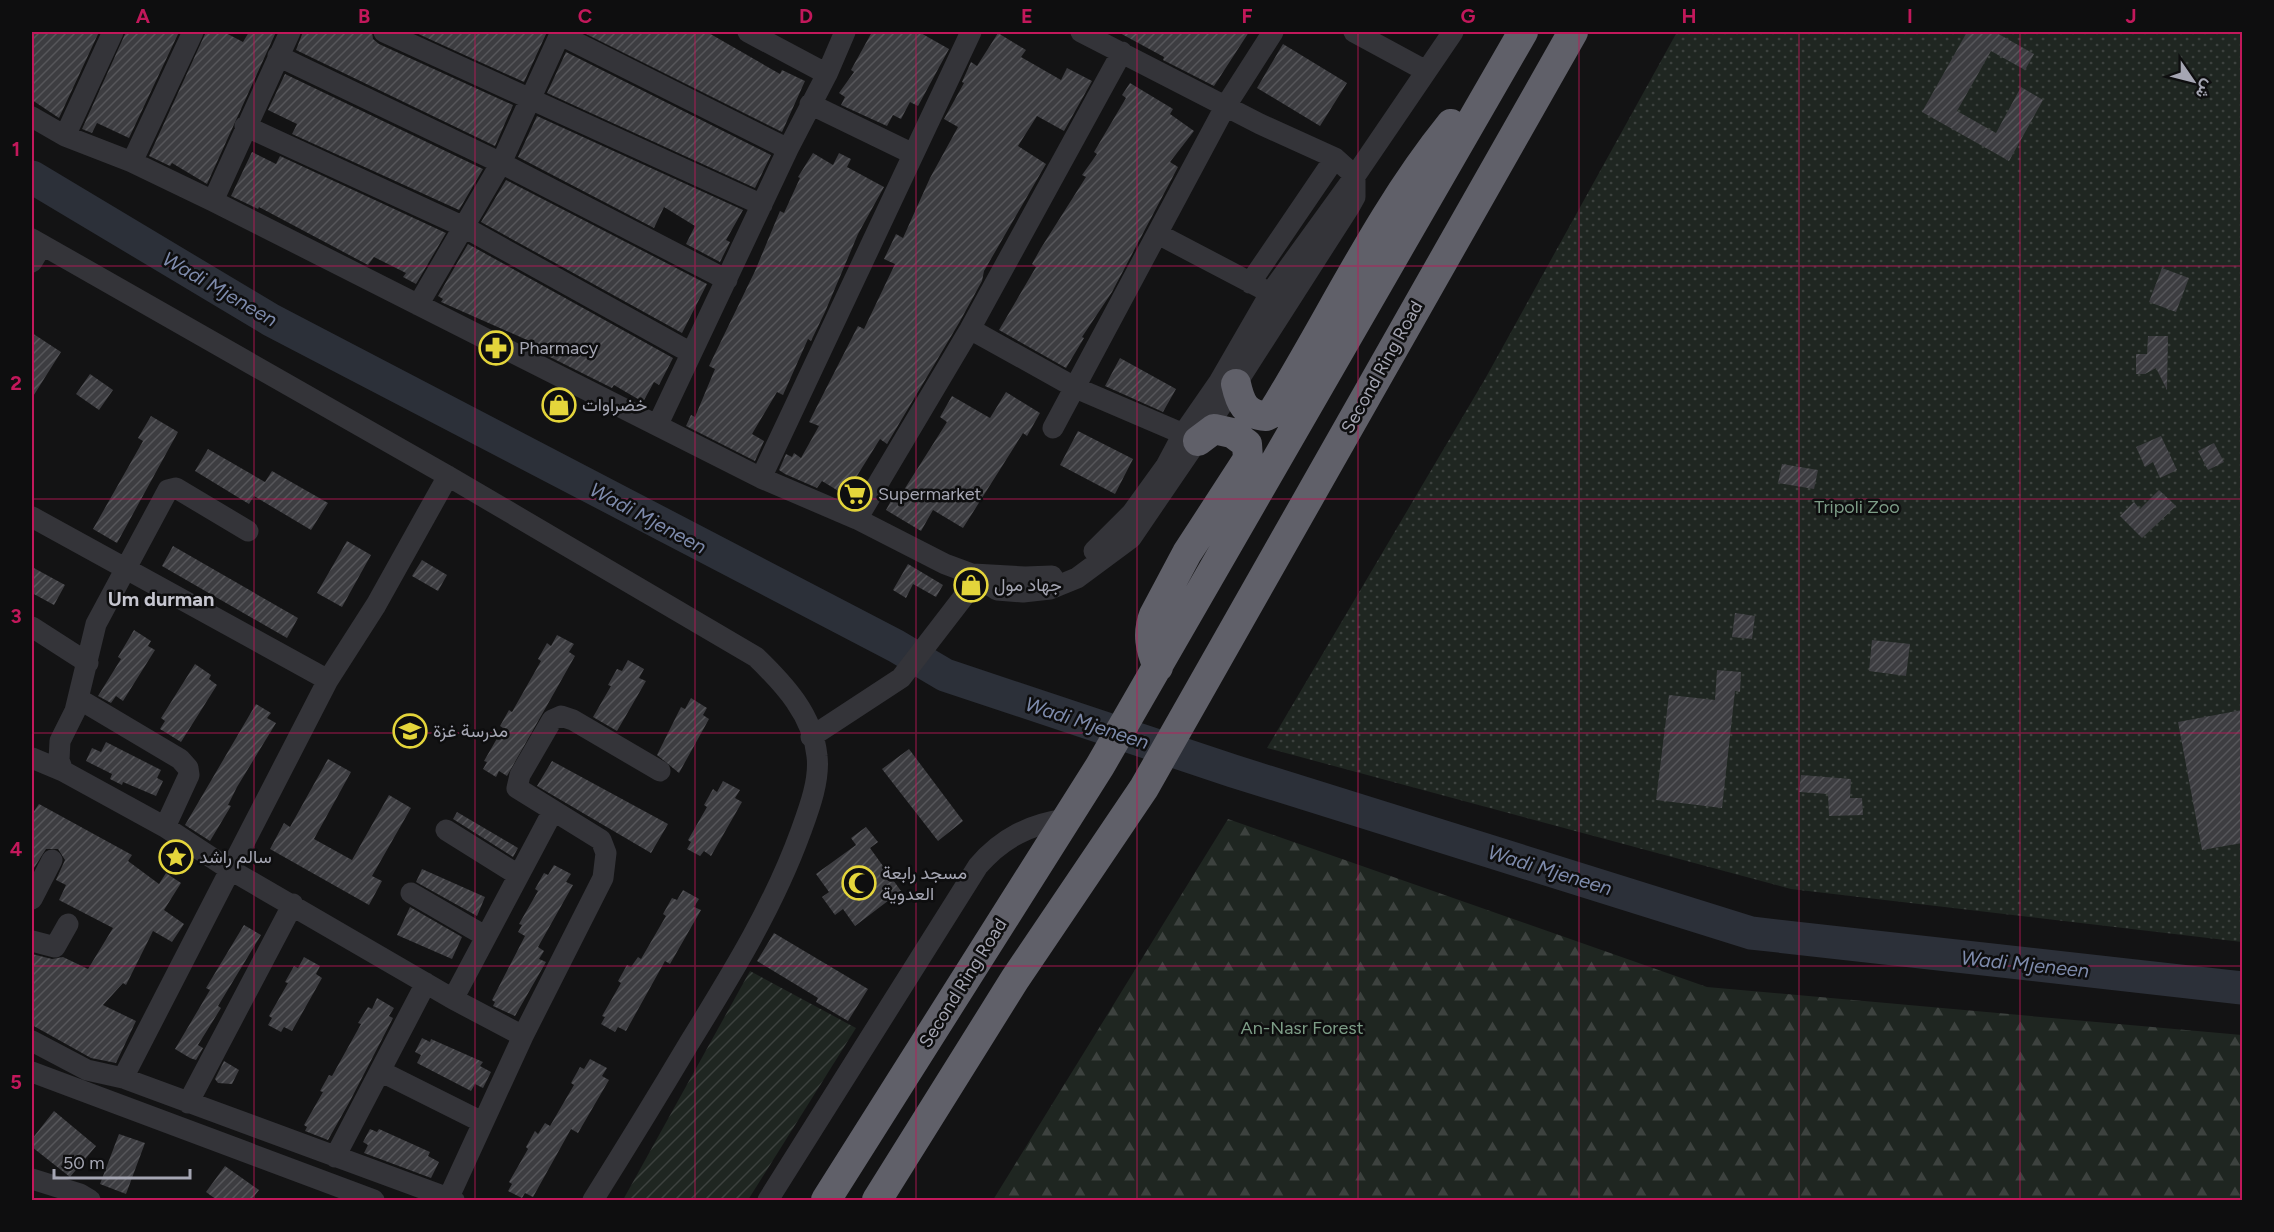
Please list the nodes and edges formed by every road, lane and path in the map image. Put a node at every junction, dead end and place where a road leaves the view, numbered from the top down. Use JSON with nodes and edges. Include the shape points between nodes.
{"nodes":[{"id":1,"x":112,"y":32,"type":"edge"},
{"id":2,"x":193,"y":32,"type":"edge"},
{"id":3,"x":290,"y":32,"type":"edge"},
{"id":4,"x":384,"y":32,"type":"edge"},
{"id":5,"x":748,"y":32,"type":"edge"},
{"id":6,"x":845,"y":32,"type":"edge"},
{"id":7,"x":970,"y":32,"type":"edge"},
{"id":8,"x":1081,"y":32,"type":"edge"},
{"id":9,"x":1273,"y":32,"type":"edge"},
{"id":10,"x":1354,"y":32,"type":"edge"},
{"id":11,"x":1453,"y":32,"type":"edge"},
{"id":12,"x":1523,"y":32,"type":"edge"},
{"id":13,"x":1573,"y":32,"type":"edge"},
{"id":14,"x":560,"y":33,"type":"edge"},
{"id":15,"x":1122,"y":52,"type":"junction"},
{"id":16,"x":278,"y":56,"type":"junction"},
{"id":17,"x":1426,"y":71,"type":"junction"},
{"id":18,"x":827,"y":74,"type":"junction"},
{"id":19,"x":1488,"y":88,"type":"junction"},
{"id":20,"x":529,"y":98,"type":"junction"},
{"id":21,"x":810,"y":104,"type":"junction"},
{"id":22,"x":1225,"y":107,"type":"junction"},
{"id":23,"x":32,"y":117,"type":"edge"},
{"id":24,"x":245,"y":126,"type":"junction"},
{"id":25,"x":65,"y":136,"type":"junction"},
{"id":26,"x":788,"y":148,"type":"junction"},
{"id":27,"x":911,"y":153,"type":"junction"},
{"id":28,"x":1335,"y":158,"type":"junction"},
{"id":29,"x":132,"y":162,"type":"junction"},
{"id":30,"x":501,"y":163,"type":"junction"},
{"id":31,"x":1355,"y":176,"type":"junction"},
{"id":32,"x":213,"y":201,"type":"junction"},
{"id":33,"x":762,"y":205,"type":"junction"},
{"id":34,"x":464,"y":227,"type":"junction"},
{"id":35,"x":1158,"y":234,"type":"junction"},
{"id":36,"x":35,"y":249,"type":"edge"},
{"id":37,"x":727,"y":280,"type":"junction"},
{"id":38,"x":1250,"y":283,"type":"junction"},
{"id":39,"x":1271,"y":292,"type":"junction"},
{"id":40,"x":418,"y":305,"type":"junction"},
{"id":41,"x":970,"y":329,"type":"junction"},
{"id":42,"x":692,"y":353,"type":"junction"},
{"id":43,"x":1236,"y":384,"type":"junction"},
{"id":44,"x":1076,"y":388,"type":"junction"},
{"id":45,"x":658,"y":424,"type":"junction"},
{"id":46,"x":1053,"y":428,"type":"dead end"},
{"id":47,"x":1191,"y":437,"type":"junction"},
{"id":48,"x":448,"y":476,"type":"junction"},
{"id":49,"x":761,"y":478,"type":"junction"},
{"id":50,"x":32,"y":517,"type":"edge"},
{"id":51,"x":857,"y":519,"type":"junction"},
{"id":52,"x":248,"y":531,"type":"dead end"},
{"id":53,"x":124,"y":569,"type":"junction"},
{"id":54,"x":972,"y":574,"type":"junction"},
{"id":55,"x":32,"y":627,"type":"edge"},
{"id":56,"x":88,"y":663,"type":"junction"},
{"id":57,"x":1154,"y":673,"type":"junction"},
{"id":58,"x":328,"y":680,"type":"junction"},
{"id":59,"x":79,"y":699,"type":"junction"},
{"id":60,"x":811,"y":737,"type":"junction"},
{"id":61,"x":32,"y":758,"type":"edge"},
{"id":62,"x":63,"y":771,"type":"junction"},
{"id":63,"x":660,"y":771,"type":"dead end"},
{"id":64,"x":553,"y":811,"type":"junction"},
{"id":65,"x":1066,"y":819,"type":"junction"},
{"id":66,"x":165,"y":827,"type":"junction"},
{"id":67,"x":446,"y":830,"type":"dead end"},
{"id":68,"x":52,"y":860,"type":"dead end"},
{"id":69,"x":229,"y":869,"type":"junction"},
{"id":70,"x":518,"y":875,"type":"junction"},
{"id":71,"x":411,"y":893,"type":"dead end"},
{"id":72,"x":32,"y":899,"type":"edge"},
{"id":73,"x":293,"y":904,"type":"junction"},
{"id":74,"x":68,"y":924,"type":"dead end"},
{"id":75,"x":484,"y":936,"type":"junction"},
{"id":76,"x":32,"y":941,"type":"edge"},
{"id":77,"x":426,"y":983,"type":"junction"},
{"id":78,"x":453,"y":999,"type":"junction"},
{"id":79,"x":523,"y":1036,"type":"junction"},
{"id":80,"x":32,"y":1041,"type":"edge"},
{"id":81,"x":380,"y":1071,"type":"junction"},
{"id":82,"x":32,"y":1072,"type":"edge"},
{"id":83,"x":123,"y":1078,"type":"junction"},
{"id":84,"x":188,"y":1103,"type":"junction"},
{"id":85,"x":482,"y":1122,"type":"junction"},
{"id":86,"x":335,"y":1157,"type":"junction"},
{"id":87,"x":32,"y":1179,"type":"edge"},
{"id":88,"x":83,"y":1198,"type":"edge"},
{"id":89,"x":374,"y":1200,"type":"edge"},
{"id":90,"x":451,"y":1200,"type":"edge"},
{"id":91,"x":593,"y":1200,"type":"edge"},
{"id":92,"x":768,"y":1200,"type":"edge"},
{"id":93,"x":826,"y":1200,"type":"edge"},
{"id":94,"x":877,"y":1200,"type":"edge"}],
"edges":[{"from":1,"to":25,"type":"street"},
{"from":2,"to":29,"type":"street"},
{"from":3,"to":16,"type":"street"},
{"from":4,"to":20,"type":"street"},
{"from":5,"to":18,"type":"street"},
{"from":6,"to":18,"type":"street"},
{"from":7,"to":27,"type":"street"},
{"from":8,"to":15,"type":"street"},
{"from":9,"to":22,"type":"street"},
{"from":10,"to":17,"type":"street"},
{"from":11,"to":17,"type":"street"},
{"from":12,"to":19,"type":"highway"},
{"from":13,"to":94,"type":"highway","name":"Second Ring Road","via":[[1144,788],[1015,980]]},
{"from":14,"to":20,"type":"street"},
{"from":14,"to":26,"type":"street"},
{"from":15,"to":22,"type":"street"},
{"from":15,"to":41,"type":"street"},
{"from":16,"to":24,"type":"street"},
{"from":16,"to":30,"type":"street"},
{"from":17,"to":31,"type":"street"},
{"from":18,"to":21,"type":"street"},
{"from":19,"to":43,"type":"highway","via":[[1455,119],[1406,183],[1272,413],[1258,416],[1249,411],[1243,406]]},
{"from":19,"to":57,"type":"highway"},
{"from":20,"to":30,"type":"street"},
{"from":20,"to":33,"type":"street"},
{"from":21,"to":26,"type":"street"},
{"from":21,"to":27,"type":"street"},
{"from":22,"to":28,"type":"street"},
{"from":22,"to":35,"type":"street"},
{"from":23,"to":25,"type":"street"},
{"from":24,"to":32,"type":"street"},
{"from":24,"to":34,"type":"street"},
{"from":25,"to":29,"type":"street"},
{"from":26,"to":33,"type":"street"},
{"from":27,"to":49,"type":"street"},
{"from":28,"to":31,"type":"street"},
{"from":28,"to":38,"type":"street"},
{"from":29,"to":32,"type":"street"},
{"from":30,"to":34,"type":"street"},
{"from":30,"to":37,"type":"street"},
{"from":31,"to":39,"type":"street"},
{"from":31,"to":43,"type":"street","via":[[1355,197],[1350,206]]},
{"from":32,"to":40,"type":"street"},
{"from":33,"to":37,"type":"street"},
{"from":34,"to":40,"type":"street"},
{"from":34,"to":42,"type":"street"},
{"from":35,"to":38,"type":"street"},
{"from":35,"to":44,"type":"street"},
{"from":36,"to":48,"type":"street"},
{"from":37,"to":42,"type":"street"},
{"from":38,"to":39,"type":"street"},
{"from":39,"to":47,"type":"street"},
{"from":40,"to":45,"type":"street"},
{"from":41,"to":44,"type":"street"},
{"from":41,"to":51,"type":"street"},
{"from":42,"to":45,"type":"street"},
{"from":43,"to":47,"type":"street"},
{"from":44,"to":46,"type":"street"},
{"from":44,"to":47,"type":"street"},
{"from":45,"to":49,"type":"street"},
{"from":47,"to":54,"type":"street","via":[[1131,538],[1077,578],[1050,589],[1023,592],[997,590]]},
{"from":47,"to":57,"type":"highway","via":[[1214,429],[1232,433],[1247,444],[1248,459],[1187,553],[1154,615],[1150,626]]},
{"from":48,"to":58,"type":"street"},
{"from":48,"to":60,"type":"street","via":[[756,657],[786,686]]},
{"from":49,"to":51,"type":"street"},
{"from":50,"to":53,"type":"street"},
{"from":51,"to":54,"type":"street"},
{"from":52,"to":53,"type":"street","via":[[176,488],[168,489]]},
{"from":53,"to":56,"type":"street","via":[[96,624]]},
{"from":53,"to":58,"type":"street"},
{"from":54,"to":60,"type":"street","via":[[968,591],[901,678]]},
{"from":55,"to":56,"type":"street"},
{"from":56,"to":59,"type":"street"},
{"from":57,"to":65,"type":"highway","name":"Second Ring Road"},
{"from":58,"to":69,"type":"street"},
{"from":59,"to":62,"type":"street","via":[[60,741]]},
{"from":59,"to":66,"type":"street","via":[[180,759],[188,768],[189,775]]},
{"from":60,"to":91,"type":"street","via":[[817,756],[812,802],[790,863],[759,929]]},
{"from":61,"to":62,"type":"street"},
{"from":62,"to":66,"type":"street"},
{"from":63,"to":64,"type":"street","via":[[573,720],[556,716],[517,781],[517,788]]},
{"from":64,"to":70,"type":"street"},
{"from":64,"to":79,"type":"street","via":[[601,840],[606,853],[603,878]]},
{"from":65,"to":92,"type":"street","via":[[1022,831],[998,846],[978,866]]},
{"from":65,"to":93,"type":"highway","name":"Second Ring Road"},
{"from":66,"to":69,"type":"street"},
{"from":67,"to":70,"type":"street"},
{"from":68,"to":72,"type":"street"},
{"from":69,"to":73,"type":"street"},
{"from":69,"to":83,"type":"street"},
{"from":70,"to":75,"type":"street"},
{"from":71,"to":75,"type":"street"},
{"from":73,"to":77,"type":"street"},
{"from":73,"to":84,"type":"street"},
{"from":74,"to":76,"type":"street","via":[[55,947]]},
{"from":75,"to":78,"type":"street"},
{"from":77,"to":78,"type":"street"},
{"from":77,"to":81,"type":"street"},
{"from":78,"to":79,"type":"street"},
{"from":79,"to":85,"type":"street"},
{"from":80,"to":83,"type":"street","via":[[87,1070]]},
{"from":81,"to":85,"type":"street"},
{"from":81,"to":86,"type":"street"},
{"from":82,"to":89,"type":"street"},
{"from":83,"to":84,"type":"street"},
{"from":84,"to":86,"type":"street"},
{"from":85,"to":90,"type":"street"},
{"from":86,"to":90,"type":"street"},
{"from":87,"to":88,"type":"street"}]}
